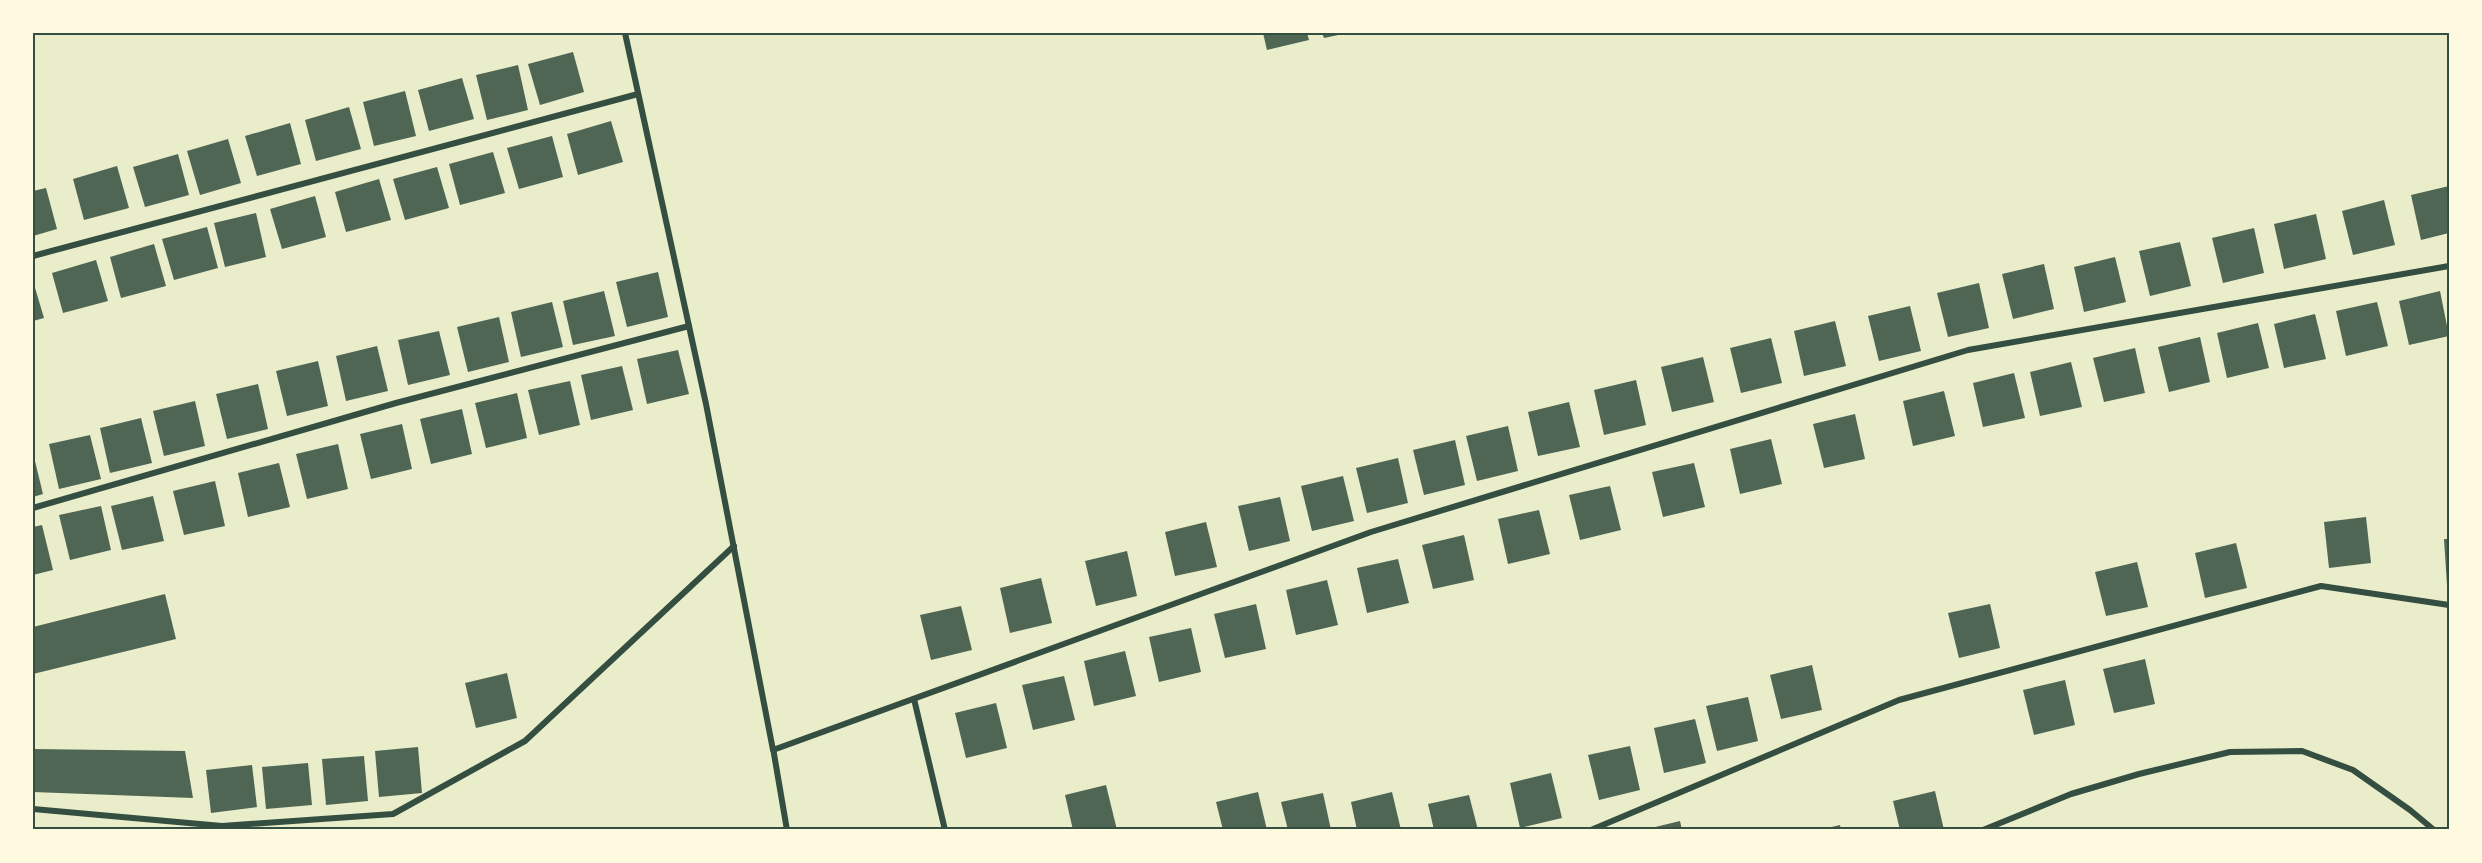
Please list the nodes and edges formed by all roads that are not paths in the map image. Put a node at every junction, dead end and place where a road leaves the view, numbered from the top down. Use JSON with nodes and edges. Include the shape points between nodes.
{"nodes":[{"id":1,"x":625,"y":33,"type":"edge"},
{"id":2,"x":638,"y":94,"type":"junction"},
{"id":3,"x":33,"y":256,"type":"edge"},
{"id":4,"x":2449,"y":266,"type":"edge"},
{"id":5,"x":689,"y":326,"type":"junction"},
{"id":6,"x":33,"y":508,"type":"edge"},
{"id":7,"x":734,"y":546,"type":"junction"},
{"id":8,"x":2449,"y":605,"type":"edge"},
{"id":9,"x":914,"y":699,"type":"junction"},
{"id":10,"x":771,"y":740,"type":"junction"},
{"id":11,"x":33,"y":809,"type":"edge"},
{"id":12,"x":284,"y":822,"type":"junction"},
{"id":13,"x":284,"y":830,"type":"edge"},
{"id":14,"x":787,"y":830,"type":"edge"},
{"id":15,"x":945,"y":830,"type":"edge"},
{"id":16,"x":1590,"y":830,"type":"edge"},
{"id":17,"x":1983,"y":830,"type":"edge"},
{"id":18,"x":2434,"y":830,"type":"edge"}],
"edges":[{"from":1,"to":2,"type":"street"},
{"from":2,"to":3,"type":"street"},
{"from":2,"to":5,"type":"street"},
{"from":4,"to":9,"type":"street","via":[[1968,350],[1371,532]]},
{"from":5,"to":6,"type":"street","via":[[396,403]]},
{"from":5,"to":7,"type":"street"},
{"from":7,"to":10,"type":"street"},
{"from":7,"to":12,"type":"street","via":[[525,741],[393,814]]},
{"from":8,"to":16,"type":"street","via":[[2321,586],[1899,700]]},
{"from":9,"to":10,"type":"street","via":[[773,750]]},
{"from":9,"to":15,"type":"street"},
{"from":10,"to":14,"type":"street"},
{"from":11,"to":12,"type":"street","via":[[222,826]]},
{"from":12,"to":13,"type":"street"},
{"from":17,"to":18,"type":"street","via":[[2071,794],[2139,774],[2230,752],[2302,752],[2353,770]]}]}
